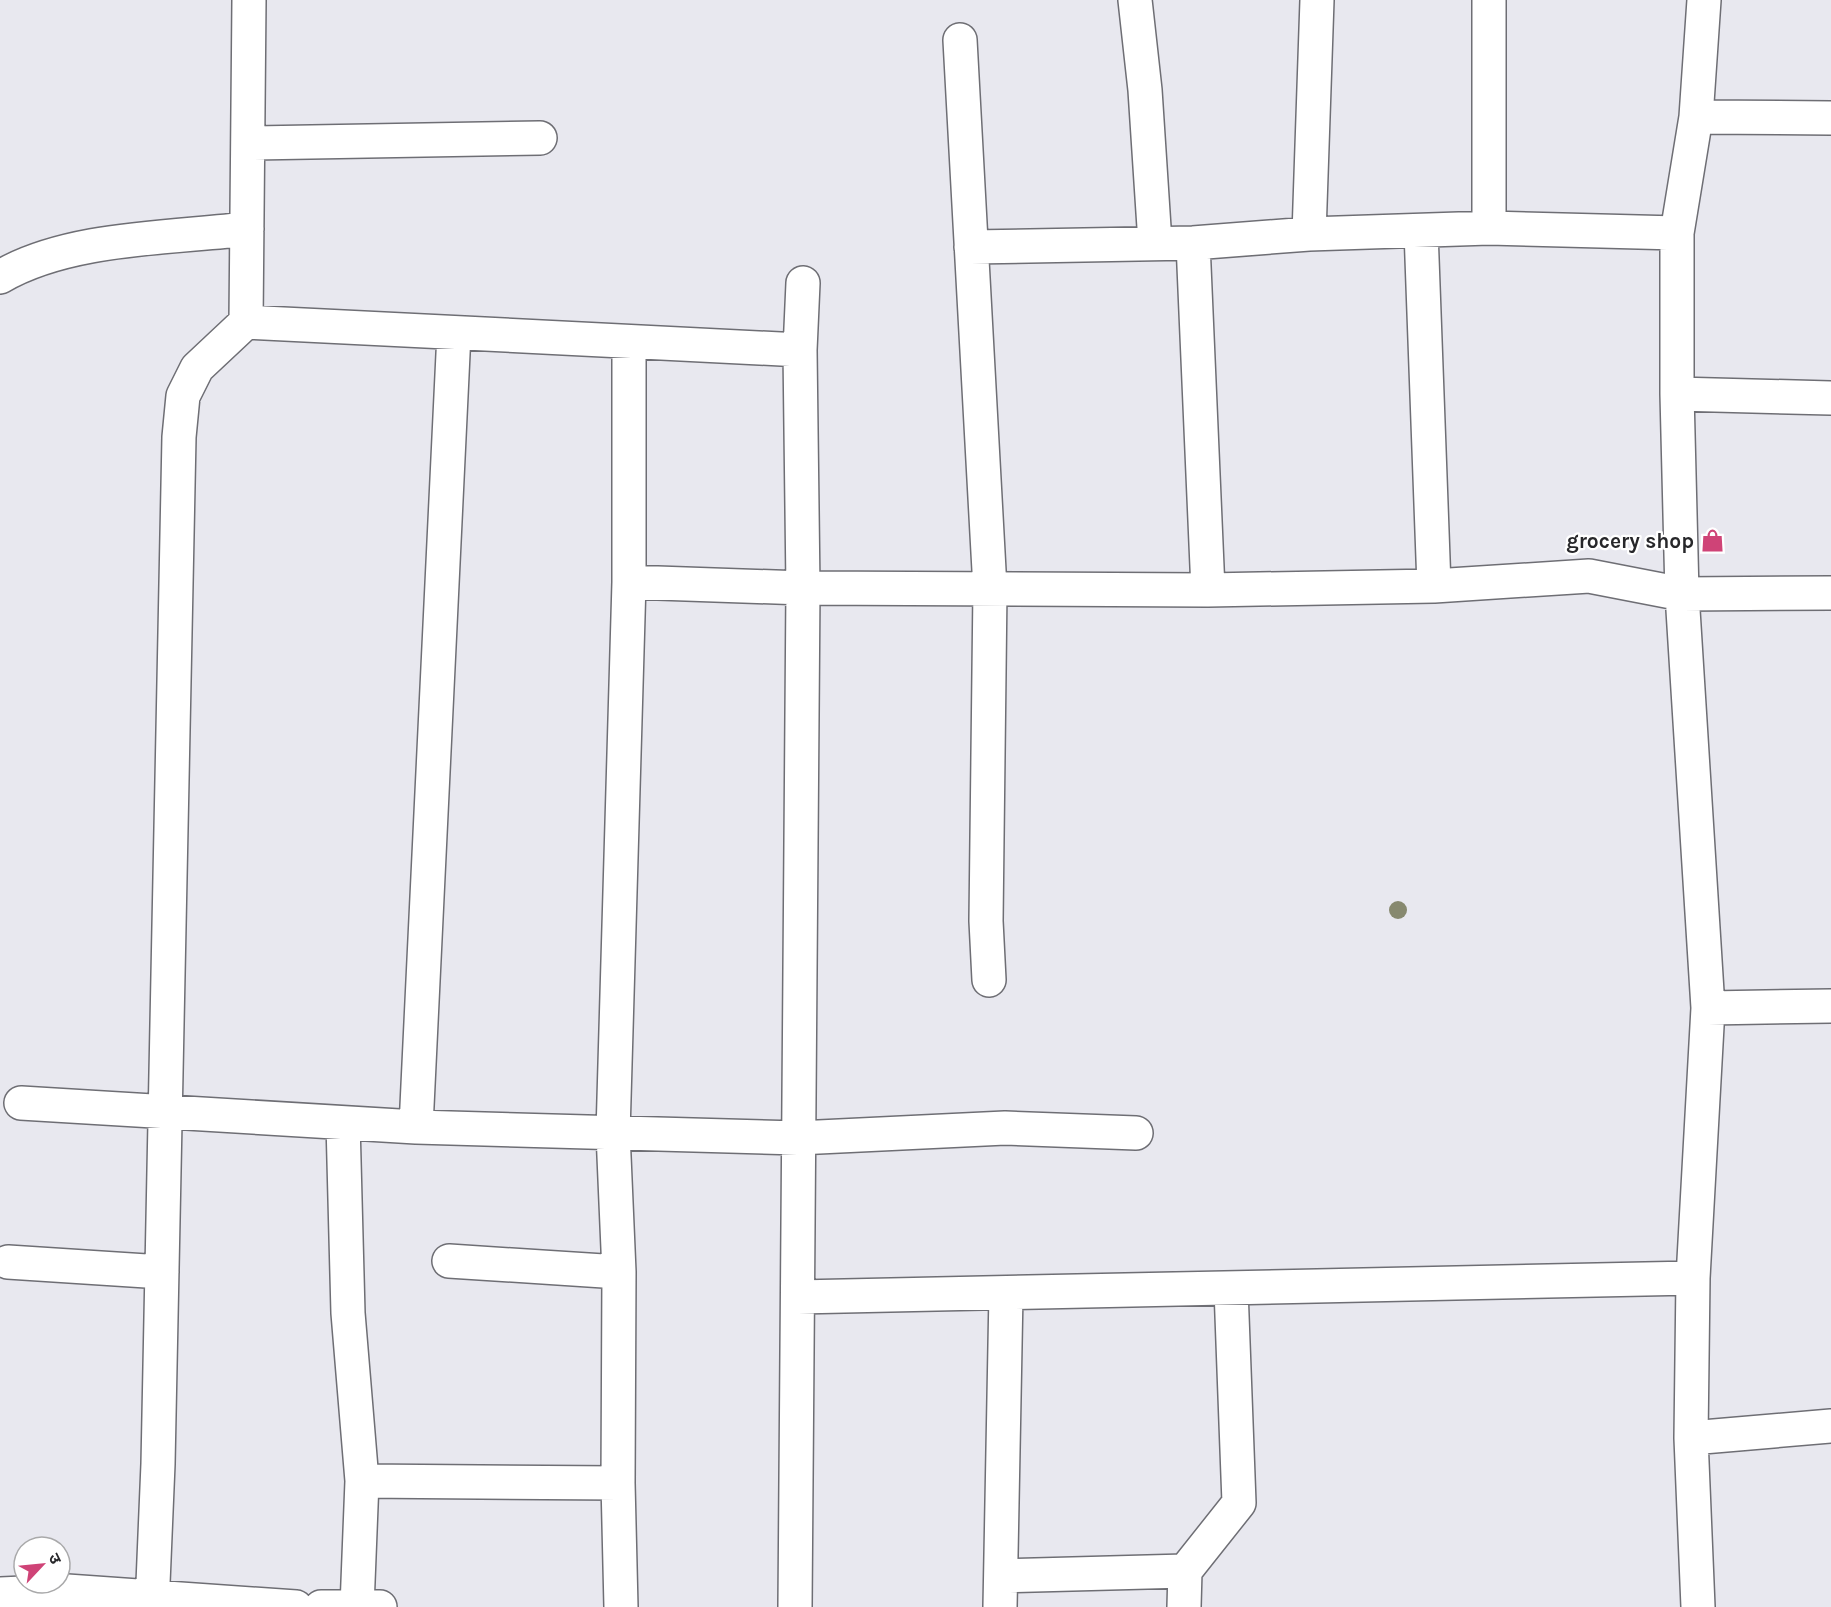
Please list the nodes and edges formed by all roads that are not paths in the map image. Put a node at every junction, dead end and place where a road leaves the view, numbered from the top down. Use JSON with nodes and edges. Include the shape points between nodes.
{"nodes":[{"id":1,"x":249,"y":0,"type":"edge"},
{"id":2,"x":1135,"y":0,"type":"edge"},
{"id":3,"x":1317,"y":0,"type":"edge"},
{"id":4,"x":1489,"y":0,"type":"edge"},
{"id":5,"x":1704,"y":0,"type":"edge"},
{"id":6,"x":960,"y":40,"type":"dead end"},
{"id":7,"x":1696,"y":117,"type":"junction"},
{"id":8,"x":1831,"y":118,"type":"edge"},
{"id":9,"x":540,"y":138,"type":"dead end"},
{"id":10,"x":248,"y":143,"type":"junction"},
{"id":11,"x":1489,"y":228,"type":"junction"},
{"id":12,"x":247,"y":230,"type":"junction"},
{"id":13,"x":1421,"y":231,"type":"junction"},
{"id":14,"x":1677,"y":233,"type":"junction"},
{"id":15,"x":1309,"y":234,"type":"junction"},
{"id":16,"x":1155,"y":243,"type":"junction"},
{"id":17,"x":1193,"y":243,"type":"junction"},
{"id":18,"x":971,"y":247,"type":"junction"},
{"id":19,"x":0,"y":277,"type":"edge"},
{"id":20,"x":803,"y":283,"type":"dead end"},
{"id":21,"x":246,"y":322,"type":"junction"},
{"id":22,"x":454,"y":333,"type":"junction"},
{"id":23,"x":629,"y":342,"type":"junction"},
{"id":24,"x":800,"y":350,"type":"junction"},
{"id":25,"x":1677,"y":394,"type":"junction"},
{"id":26,"x":1831,"y":398,"type":"edge"},
{"id":27,"x":629,"y":582,"type":"junction"},
{"id":28,"x":1434,"y":586,"type":"junction"},
{"id":29,"x":803,"y":588,"type":"junction"},
{"id":30,"x":990,"y":589,"type":"junction"},
{"id":31,"x":1208,"y":590,"type":"junction"},
{"id":32,"x":1831,"y":593,"type":"edge"},
{"id":33,"x":1682,"y":594,"type":"junction"},
{"id":34,"x":989,"y":980,"type":"dead end"},
{"id":35,"x":1831,"y":1006,"type":"edge"},
{"id":36,"x":1708,"y":1008,"type":"junction"},
{"id":37,"x":21,"y":1103,"type":"dead end"},
{"id":38,"x":164,"y":1114,"type":"junction"},
{"id":39,"x":343,"y":1123,"type":"junction"},
{"id":40,"x":416,"y":1127,"type":"junction"},
{"id":41,"x":613,"y":1132,"type":"junction"},
{"id":42,"x":1136,"y":1133,"type":"dead end"},
{"id":43,"x":798,"y":1138,"type":"junction"},
{"id":44,"x":448,"y":1262,"type":"dead end"},
{"id":45,"x":8,"y":1263,"type":"dead end"},
{"id":46,"x":162,"y":1272,"type":"junction"},
{"id":47,"x":619,"y":1272,"type":"junction"},
{"id":48,"x":1693,"y":1278,"type":"junction"},
{"id":49,"x":1231,"y":1288,"type":"junction"},
{"id":50,"x":1006,"y":1293,"type":"junction"},
{"id":51,"x":798,"y":1297,"type":"junction"},
{"id":52,"x":1831,"y":1426,"type":"edge"},
{"id":53,"x":1690,"y":1438,"type":"junction"},
{"id":54,"x":362,"y":1480,"type":"junction"},
{"id":55,"x":618,"y":1483,"type":"junction"},
{"id":56,"x":1185,"y":1571,"type":"junction"},
{"id":57,"x":1000,"y":1592,"type":"edge"},
{"id":58,"x":0,"y":1594,"type":"edge"},
{"id":59,"x":152,"y":1601,"type":"edge"},
{"id":60,"x":296,"y":1607,"type":"edge"},
{"id":61,"x":321,"y":1607,"type":"edge"},
{"id":62,"x":365,"y":1607,"type":"edge"},
{"id":63,"x":621,"y":1607,"type":"edge"},
{"id":64,"x":795,"y":1607,"type":"edge"},
{"id":65,"x":1184,"y":1607,"type":"edge"},
{"id":66,"x":1698,"y":1607,"type":"edge"}],
"edges":[{"from":1,"to":10,"type":"street"},
{"from":2,"to":16,"type":"street"},
{"from":3,"to":15,"type":"street"},
{"from":4,"to":11,"type":"street"},
{"from":5,"to":7,"type":"street"},
{"from":6,"to":18,"type":"street"},
{"from":7,"to":8,"type":"street"},
{"from":7,"to":14,"type":"street"},
{"from":9,"to":10,"type":"street"},
{"from":10,"to":12,"type":"street"},
{"from":11,"to":13,"type":"street"},
{"from":11,"to":14,"type":"street"},
{"from":12,"to":19,"type":"street","via":[[74,248],[19,265]]},
{"from":12,"to":21,"type":"street"},
{"from":13,"to":15,"type":"street"},
{"from":13,"to":28,"type":"street"},
{"from":14,"to":25,"type":"street"},
{"from":15,"to":17,"type":"street"},
{"from":16,"to":17,"type":"street"},
{"from":16,"to":18,"type":"street"},
{"from":17,"to":31,"type":"street"},
{"from":18,"to":30,"type":"street"},
{"from":20,"to":24,"type":"street"},
{"from":21,"to":22,"type":"street"},
{"from":21,"to":38,"type":"street","via":[[197,368],[183,396]]},
{"from":22,"to":23,"type":"street"},
{"from":22,"to":40,"type":"street"},
{"from":23,"to":24,"type":"street"},
{"from":23,"to":27,"type":"street"},
{"from":24,"to":29,"type":"street"},
{"from":25,"to":26,"type":"street"},
{"from":25,"to":33,"type":"street"},
{"from":27,"to":29,"type":"street"},
{"from":27,"to":41,"type":"street"},
{"from":28,"to":31,"type":"street"},
{"from":28,"to":33,"type":"street","via":[[1589,576]]},
{"from":29,"to":30,"type":"street"},
{"from":29,"to":43,"type":"street"},
{"from":30,"to":31,"type":"street"},
{"from":30,"to":34,"type":"street","via":[[986,921]]},
{"from":32,"to":33,"type":"street"},
{"from":33,"to":36,"type":"street"},
{"from":35,"to":36,"type":"street"},
{"from":36,"to":48,"type":"street"},
{"from":37,"to":38,"type":"street"},
{"from":38,"to":39,"type":"street"},
{"from":38,"to":46,"type":"street"},
{"from":39,"to":40,"type":"street"},
{"from":39,"to":54,"type":"street","via":[[348,1313]]},
{"from":40,"to":41,"type":"street"},
{"from":41,"to":43,"type":"street"},
{"from":41,"to":47,"type":"street"},
{"from":42,"to":43,"type":"street","via":[[1005,1128]]},
{"from":43,"to":51,"type":"street"},
{"from":44,"to":47,"type":"street"},
{"from":45,"to":46,"type":"street"},
{"from":46,"to":59,"type":"street"},
{"from":47,"to":55,"type":"street"},
{"from":48,"to":49,"type":"street"},
{"from":48,"to":53,"type":"street"},
{"from":49,"to":50,"type":"street"},
{"from":49,"to":56,"type":"street","via":[[1239,1503]]},
{"from":50,"to":51,"type":"street"},
{"from":50,"to":57,"type":"street"},
{"from":51,"to":64,"type":"street"},
{"from":52,"to":53,"type":"street"},
{"from":53,"to":66,"type":"street"},
{"from":54,"to":55,"type":"street"},
{"from":54,"to":62,"type":"street"},
{"from":55,"to":63,"type":"street"},
{"from":56,"to":57,"type":"street"},
{"from":56,"to":65,"type":"street"},
{"from":58,"to":59,"type":"street","via":[[67,1591]]},
{"from":59,"to":60,"type":"street"},
{"from":61,"to":62,"type":"street"}]}
